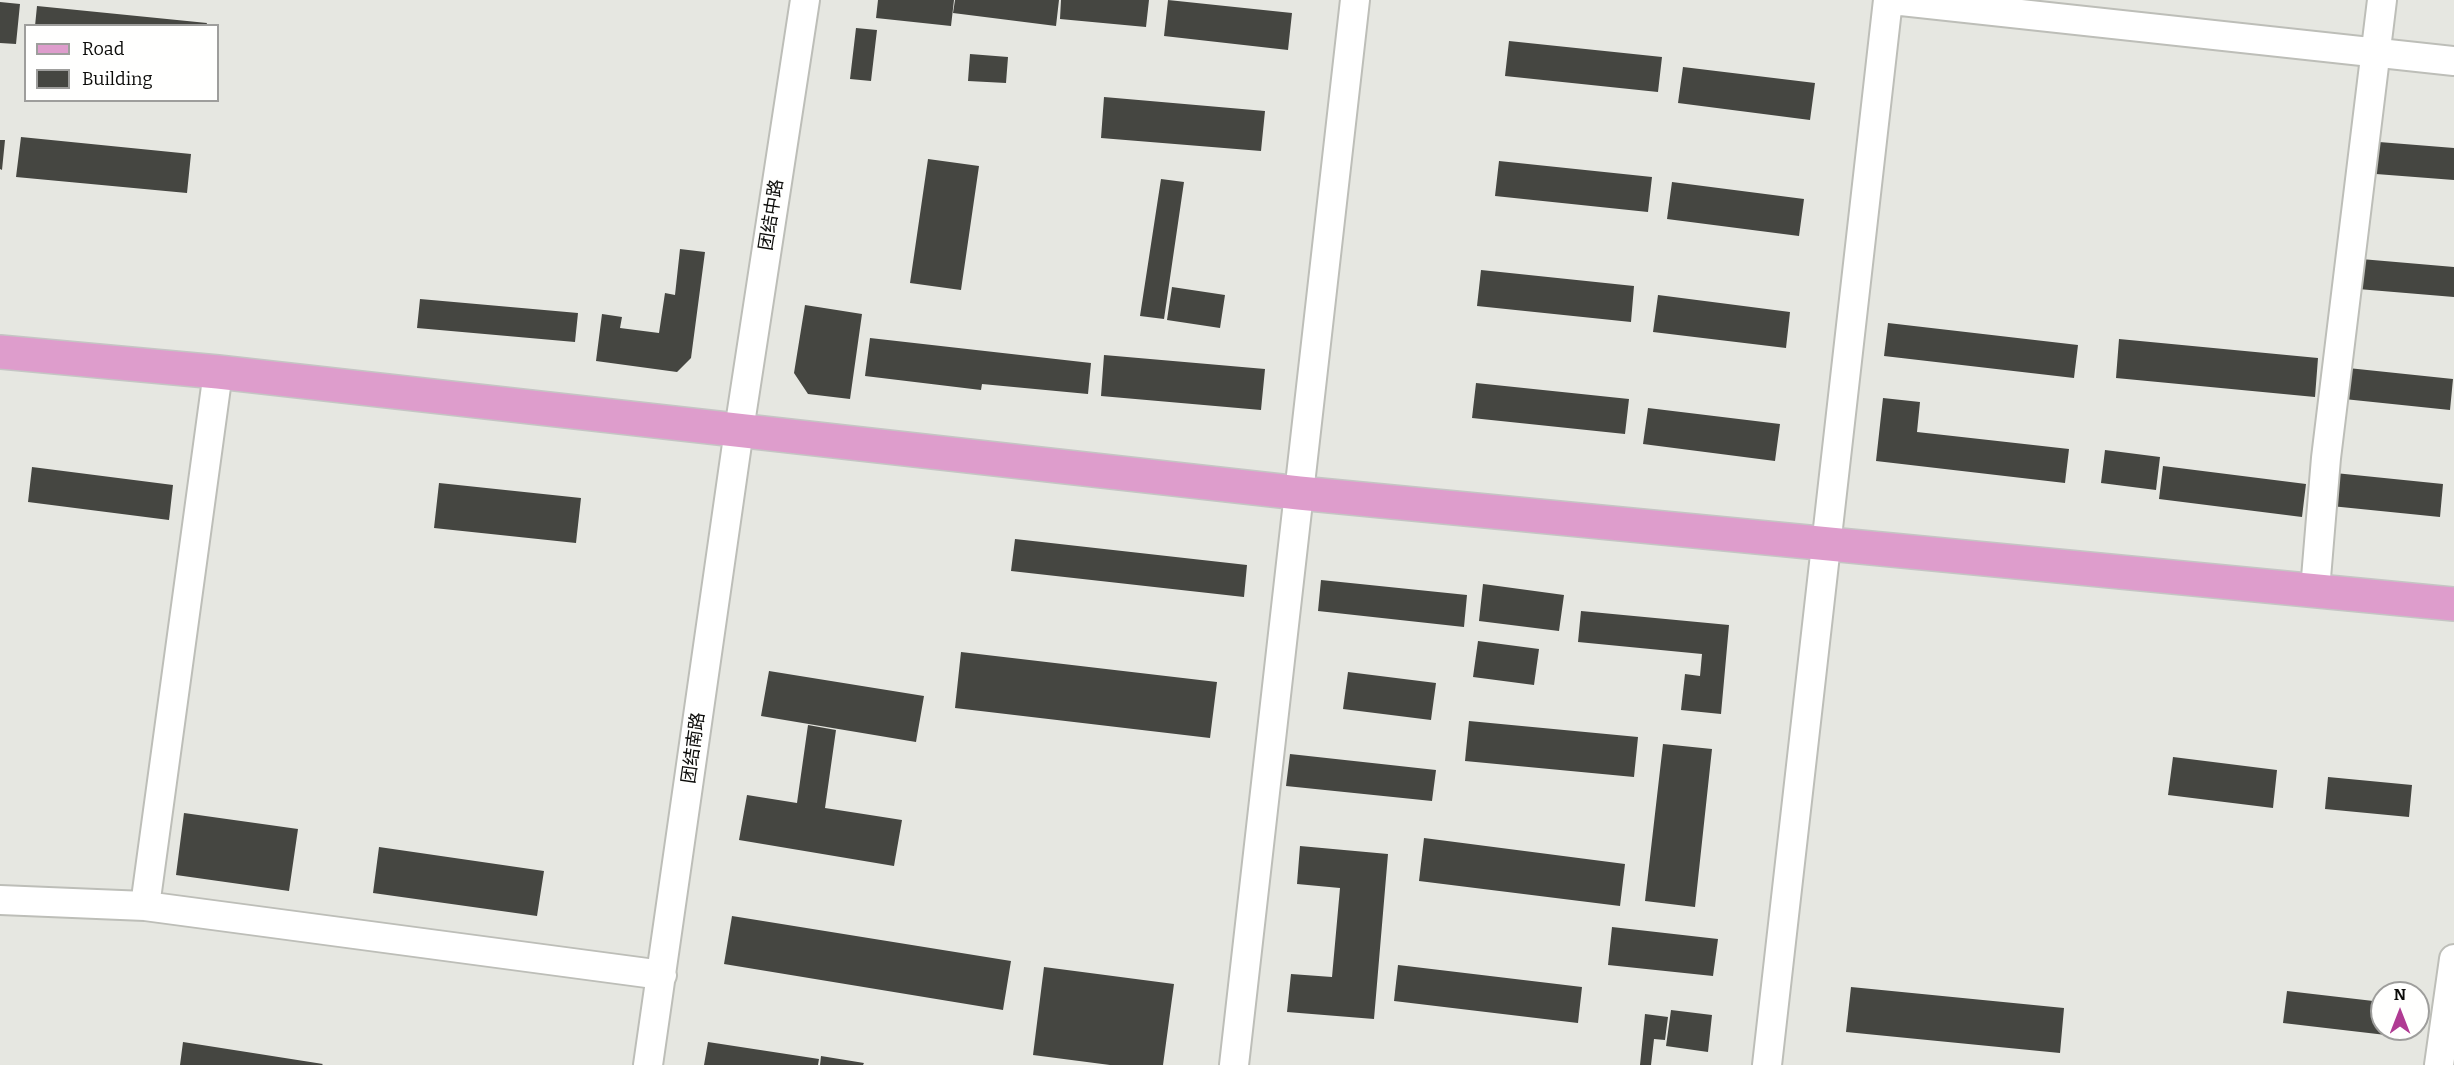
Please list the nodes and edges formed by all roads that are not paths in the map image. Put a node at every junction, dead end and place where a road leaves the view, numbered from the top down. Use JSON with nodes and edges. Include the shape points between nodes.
{"nodes":[{"id":1,"x":805,"y":0,"type":"edge"},
{"id":2,"x":1355,"y":0,"type":"edge"},
{"id":3,"x":1890,"y":0,"type":"edge"},
{"id":4,"x":2382,"y":0,"type":"edge"},
{"id":5,"x":2376,"y":53,"type":"junction"},
{"id":6,"x":2454,"y":61,"type":"edge"},
{"id":7,"x":0,"y":352,"type":"edge"},
{"id":8,"x":218,"y":372,"type":"junction"},
{"id":9,"x":740,"y":430,"type":"junction"},
{"id":10,"x":1299,"y":492,"type":"junction"},
{"id":11,"x":1826,"y":542,"type":"junction"},
{"id":12,"x":2316,"y":590,"type":"junction"},
{"id":13,"x":2454,"y":604,"type":"edge"},
{"id":14,"x":0,"y":900,"type":"edge"},
{"id":15,"x":145,"y":906,"type":"junction"},
{"id":16,"x":2454,"y":959,"type":"edge"},
{"id":17,"x":662,"y":975,"type":"junction"},
{"id":18,"x":648,"y":1065,"type":"edge"},
{"id":19,"x":1234,"y":1065,"type":"edge"},
{"id":20,"x":1767,"y":1065,"type":"edge"},
{"id":21,"x":2439,"y":1065,"type":"edge"}],
"edges":[{"from":1,"to":9,"type":"street","name":"团结中路"},
{"from":2,"to":10,"type":"street"},
{"from":3,"to":5,"type":"street"},
{"from":3,"to":11,"type":"street"},
{"from":4,"to":5,"type":"street"},
{"from":5,"to":6,"type":"street"},
{"from":5,"to":12,"type":"street","via":[[2326,459]]},
{"from":7,"to":8,"type":"main road"},
{"from":8,"to":9,"type":"main road"},
{"from":8,"to":15,"type":"street"},
{"from":9,"to":10,"type":"main road"},
{"from":9,"to":17,"type":"street","name":"团结南路"},
{"from":10,"to":11,"type":"main road"},
{"from":10,"to":19,"type":"street"},
{"from":11,"to":12,"type":"main road"},
{"from":11,"to":20,"type":"street"},
{"from":12,"to":13,"type":"main road"},
{"from":14,"to":15,"type":"street"},
{"from":15,"to":17,"type":"street"},
{"from":16,"to":21,"type":"street"},
{"from":17,"to":18,"type":"street","name":"团结南路"}]}
